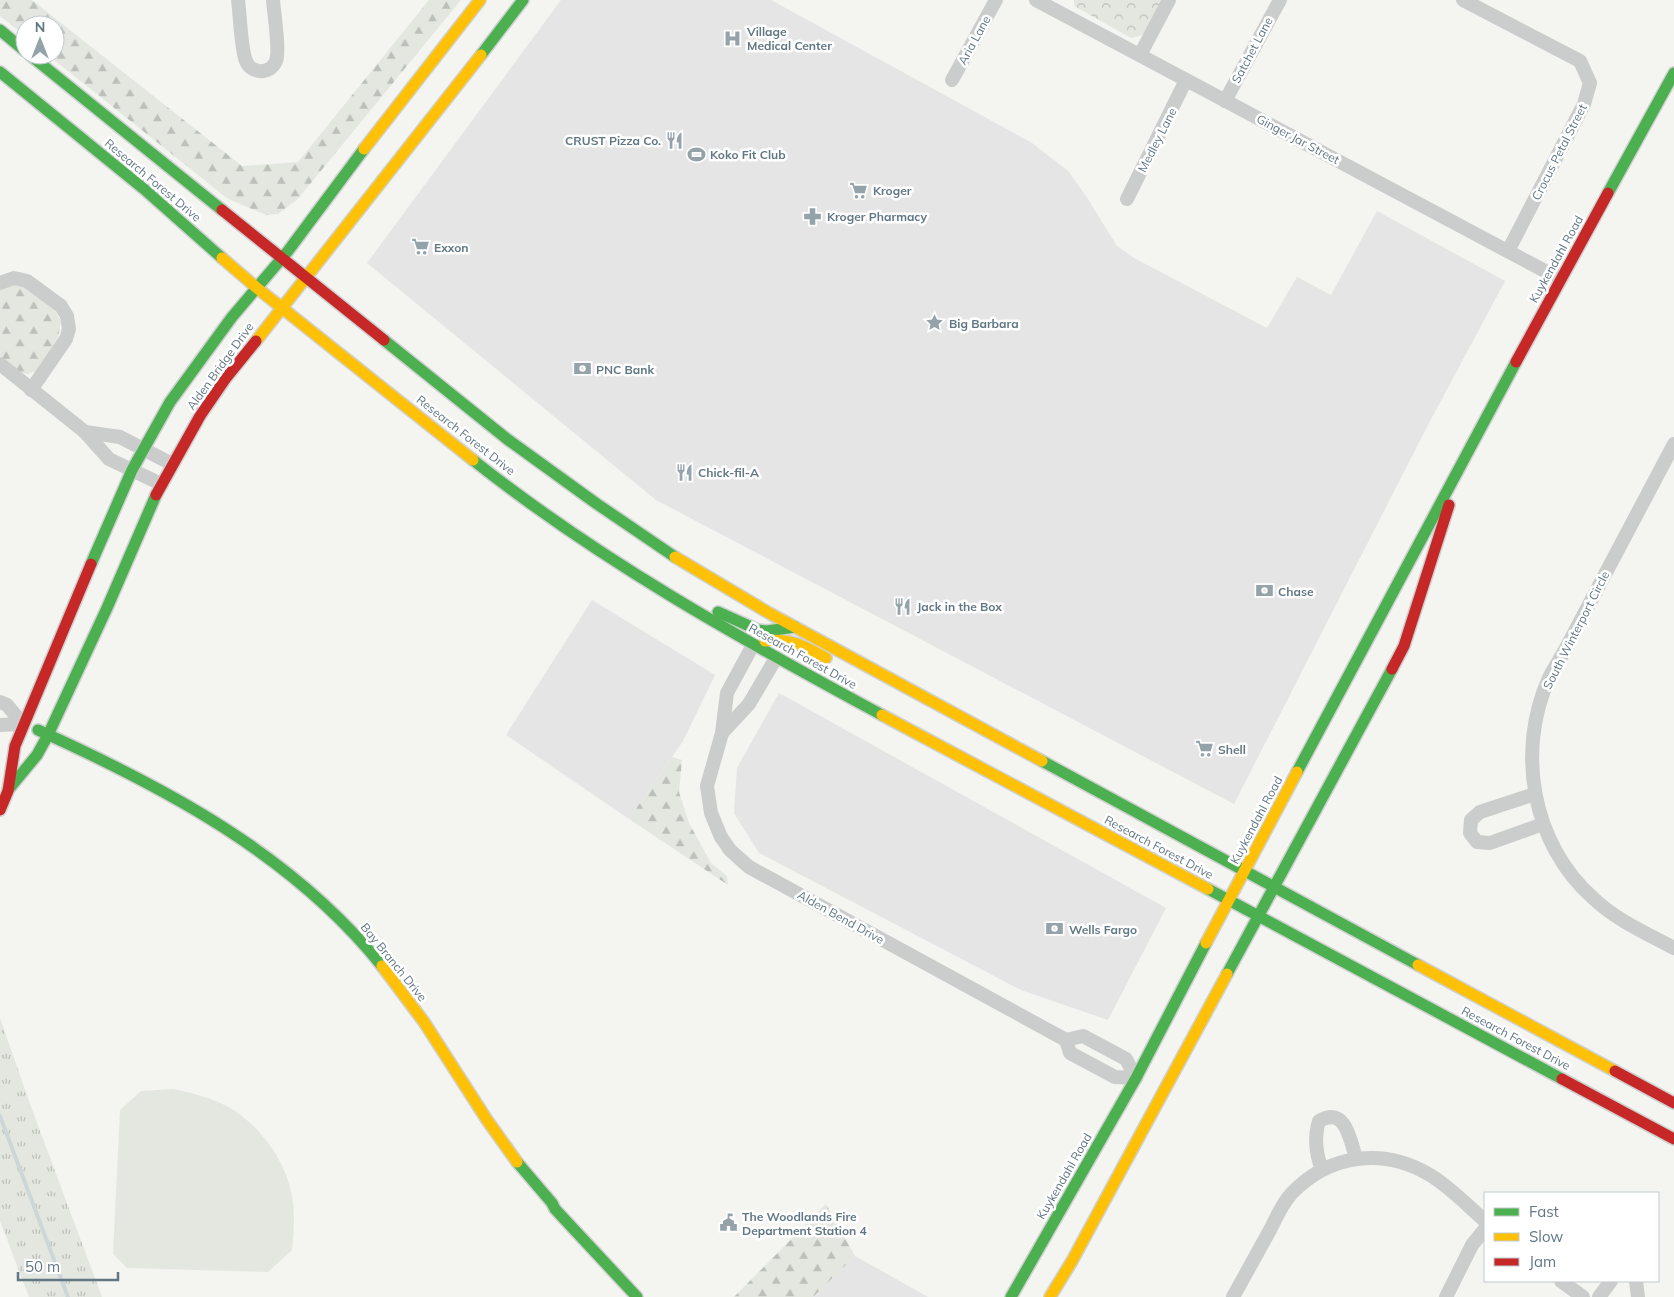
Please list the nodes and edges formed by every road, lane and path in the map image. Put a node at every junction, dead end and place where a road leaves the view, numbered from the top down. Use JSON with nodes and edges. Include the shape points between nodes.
{"nodes":[{"id":1,"x":238,"y":0,"type":"edge"},
{"id":2,"x":273,"y":0,"type":"edge"},
{"id":3,"x":480,"y":0,"type":"edge"},
{"id":4,"x":523,"y":0,"type":"edge"},
{"id":5,"x":996,"y":0,"type":"edge"},
{"id":6,"x":1036,"y":0,"type":"edge"},
{"id":7,"x":1169,"y":0,"type":"edge"},
{"id":8,"x":1280,"y":0,"type":"edge"},
{"id":9,"x":1463,"y":0,"type":"edge"},
{"id":10,"x":1060,"y":6,"type":"edge"},
{"id":11,"x":0,"y":30,"type":"edge"},
{"id":12,"x":15,"y":43,"type":"edge"},
{"id":13,"x":1140,"y":55,"type":"junction"},
{"id":14,"x":42,"y":65,"type":"edge"},
{"id":15,"x":0,"y":72,"type":"edge"},
{"id":16,"x":1674,"y":73,"type":"edge"},
{"id":17,"x":952,"y":80,"type":"dead end"},
{"id":18,"x":1186,"y":80,"type":"junction"},
{"id":19,"x":1225,"y":101,"type":"junction"},
{"id":20,"x":1127,"y":200,"type":"dead end"},
{"id":21,"x":1508,"y":252,"type":"junction"},
{"id":22,"x":282,"y":259,"type":"junction"},
{"id":23,"x":305,"y":278,"type":"junction"},
{"id":24,"x":1560,"y":279,"type":"junction"},
{"id":25,"x":0,"y":283,"type":"edge"},
{"id":26,"x":257,"y":288,"type":"junction"},
{"id":27,"x":281,"y":307,"type":"junction"},
{"id":28,"x":0,"y":364,"type":"edge"},
{"id":29,"x":31,"y":390,"type":"junction"},
{"id":30,"x":85,"y":432,"type":"junction"},
{"id":31,"x":1674,"y":444,"type":"edge"},
{"id":32,"x":142,"y":449,"type":"junction"},
{"id":33,"x":1464,"y":459,"type":"junction"},
{"id":34,"x":172,"y":464,"type":"junction"},
{"id":35,"x":132,"y":470,"type":"junction"},
{"id":36,"x":160,"y":484,"type":"junction"},
{"id":37,"x":682,"y":603,"type":"junction"},
{"id":38,"x":795,"y":627,"type":"junction"},
{"id":39,"x":753,"y":644,"type":"junction"},
{"id":40,"x":776,"y":658,"type":"junction"},
{"id":41,"x":863,"y":664,"type":"junction"},
{"id":42,"x":0,"y":702,"type":"edge"},
{"id":43,"x":23,"y":724,"type":"junction"},
{"id":44,"x":0,"y":725,"type":"edge"},
{"id":45,"x":722,"y":732,"type":"junction"},
{"id":46,"x":48,"y":735,"type":"junction"},
{"id":47,"x":8,"y":791,"type":"junction"},
{"id":48,"x":1535,"y":794,"type":"junction"},
{"id":49,"x":0,"y":810,"type":"edge"},
{"id":50,"x":1543,"y":824,"type":"junction"},
{"id":51,"x":1245,"y":871,"type":"junction"},
{"id":52,"x":1275,"y":886,"type":"junction"},
{"id":53,"x":1228,"y":900,"type":"junction"},
{"id":54,"x":1259,"y":915,"type":"junction"},
{"id":55,"x":1674,"y":948,"type":"edge"},
{"id":56,"x":1066,"y":1040,"type":"junction"},
{"id":57,"x":1136,"y":1078,"type":"junction"},
{"id":58,"x":1674,"y":1103,"type":"edge"},
{"id":59,"x":1674,"y":1139,"type":"edge"},
{"id":60,"x":1357,"y":1158,"type":"junction"},
{"id":61,"x":1322,"y":1170,"type":"junction"},
{"id":62,"x":1484,"y":1220,"type":"edge"},
{"id":63,"x":1484,"y":1230,"type":"edge"},
{"id":64,"x":1562,"y":1282,"type":"edge"},
{"id":65,"x":1610,"y":1282,"type":"edge"},
{"id":66,"x":1636,"y":1282,"type":"edge"},
{"id":67,"x":637,"y":1296,"type":"edge"},
{"id":68,"x":1011,"y":1297,"type":"edge"},
{"id":69,"x":1050,"y":1297,"type":"edge"},
{"id":70,"x":1233,"y":1297,"type":"edge"},
{"id":71,"x":1446,"y":1297,"type":"edge"},
{"id":72,"x":1583,"y":1297,"type":"edge"},
{"id":73,"x":1598,"y":1297,"type":"edge"},
{"id":74,"x":1638,"y":1297,"type":"edge"}],
"edges":[{"from":1,"to":2,"type":"street","via":[[244,57],[249,66],[258,71],[273,66],[277,56]]},
{"from":3,"to":22,"type":"main road","name":"Alden Bridge Drive"},
{"from":4,"to":23,"type":"main road","name":"Alden Bridge Drive"},
{"from":5,"to":17,"type":"street","name":"Aria Lane"},
{"from":6,"to":10,"type":"street","name":"Ginger Jar Street"},
{"from":7,"to":13,"type":"street"},
{"from":8,"to":19,"type":"street","name":"Satchet Lane"},
{"from":9,"to":21,"type":"street","name":"Crocus Petal Street","via":[[1580,61],[1590,83],[1584,104]]},
{"from":10,"to":13,"type":"street","name":"Ginger Jar Street"},
{"from":11,"to":12,"type":"main road"},
{"from":13,"to":18,"type":"street","name":"Ginger Jar Street"},
{"from":14,"to":22,"type":"main road","name":"Research Forest Drive"},
{"from":15,"to":26,"type":"main road","name":"Research Forest Drive"},
{"from":16,"to":24,"type":"main road","name":"Kuykendahl Road"},
{"from":18,"to":19,"type":"street","name":"Ginger Jar Street"},
{"from":18,"to":20,"type":"street","name":"Medley Lane"},
{"from":19,"to":21,"type":"street","name":"Ginger Jar Street"},
{"from":21,"to":24,"type":"street","name":"Ginger Jar Street"},
{"from":22,"to":23,"type":"main road","name":"Research Forest Drive"},
{"from":22,"to":26,"type":"main road","name":"Alden Bridge Drive"},
{"from":23,"to":27,"type":"main road","name":"Alden Bridge Drive"},
{"from":23,"to":38,"type":"main road","name":"Research Forest Drive","via":[[507,439],[597,504],[681,561]]},
{"from":24,"to":33,"type":"main road","name":"Kuykendahl Road"},
{"from":25,"to":29,"type":"street","via":[[14,278],[27,281],[61,306],[67,316],[66,339]]},
{"from":26,"to":27,"type":"main road","name":"Research Forest Drive"},
{"from":26,"to":32,"type":"main road","name":"Alden Bridge Drive","via":[[170,402]]},
{"from":27,"to":34,"type":"main road","name":"Alden Bridge Drive","via":[[226,378]]},
{"from":27,"to":37,"type":"main road","name":"Research Forest Drive","via":[[490,472],[577,536]]},
{"from":28,"to":29,"type":"street"},
{"from":29,"to":30,"type":"street"},
{"from":30,"to":32,"type":"street","via":[[120,437]]},
{"from":30,"to":35,"type":"street","via":[[109,459]]},
{"from":31,"to":48,"type":"street","name":"South Winterport Circle","via":[[1549,677],[1534,731]]},
{"from":32,"to":34,"type":"street"},
{"from":32,"to":35,"type":"main road","name":"Alden Bridge Drive"},
{"from":33,"to":51,"type":"main road","name":"Kuykendahl Road"},
{"from":33,"to":52,"type":"main road","name":"Kuykendahl Road","via":[[1404,646]]},
{"from":34,"to":36,"type":"main road","name":"Alden Bridge Drive"},
{"from":35,"to":36,"type":"street"},
{"from":35,"to":43,"type":"main road","name":"Alden Bridge Drive"},
{"from":36,"to":46,"type":"main road","name":"Alden Bridge Drive"},
{"from":37,"to":38,"type":"main road","via":[[705,605],[758,630]]},
{"from":37,"to":39,"type":"main road","name":"Research Forest Drive"},
{"from":38,"to":41,"type":"main road","name":"Research Forest Drive"},
{"from":39,"to":40,"type":"main road","name":"Research Forest Drive"},
{"from":39,"to":41,"type":"main road","via":[[781,640],[796,643],[836,663]]},
{"from":39,"to":45,"type":"street","name":"Alden Bend Drive","via":[[728,693]]},
{"from":40,"to":45,"type":"street","name":"Alden Bend Drive","via":[[749,704]]},
{"from":40,"to":53,"type":"main road","name":"Research Forest Drive"},
{"from":41,"to":51,"type":"main road","name":"Research Forest Drive"},
{"from":42,"to":43,"type":"street","via":[[7,705]]},
{"from":43,"to":44,"type":"street"},
{"from":43,"to":46,"type":"main road","name":"Bay Branch Drive"},
{"from":43,"to":47,"type":"main road","name":"Alden Bridge Drive","via":[[15,746]]},
{"from":45,"to":56,"type":"street","name":"Alden Bend Drive","via":[[707,786],[711,813],[730,850],[749,867]]},
{"from":46,"to":47,"type":"main road","name":"Alden Bridge Drive","via":[[37,755]]},
{"from":46,"to":67,"type":"main road","name":"Bay Branch Drive","via":[[187,803],[272,860],[319,899],[362,942],[396,984],[506,1147],[555,1209]]},
{"from":47,"to":49,"type":"main road","name":"Alden Bridge Drive"},
{"from":48,"to":50,"type":"street","name":"South Winterport Circle"},
{"from":48,"to":50,"type":"street","via":[[1480,812],[1471,820],[1470,833],[1477,842],[1490,843]]},
{"from":50,"to":55,"type":"street","name":"South Winterport Circle","via":[[1565,867],[1592,898],[1622,920]]},
{"from":51,"to":52,"type":"main road","name":"Research Forest Drive"},
{"from":51,"to":53,"type":"main road","name":"Kuykendahl Road"},
{"from":52,"to":54,"type":"main road","name":"Kuykendahl Road"},
{"from":52,"to":58,"type":"main road","name":"Research Forest Drive"},
{"from":53,"to":54,"type":"main road","name":"Research Forest Drive"},
{"from":53,"to":57,"type":"main road","name":"Kuykendahl Road"},
{"from":54,"to":59,"type":"main road","name":"Research Forest Drive"},
{"from":54,"to":69,"type":"main road","name":"Kuykendahl Road"},
{"from":56,"to":57,"type":"street","name":"Alden Bend Drive","via":[[1070,1052],[1115,1077]]},
{"from":56,"to":57,"type":"street","name":"Alden Bend Drive","via":[[1083,1036],[1126,1058]]},
{"from":57,"to":68,"type":"main road","name":"Kuykendahl Road"},
{"from":60,"to":61,"type":"street"},
{"from":60,"to":61,"type":"street","via":[[1343,1123],[1328,1116],[1320,1121],[1316,1131]]},
{"from":60,"to":62,"type":"street","via":[[1377,1157],[1416,1167],[1446,1187]]},
{"from":61,"to":70,"type":"street","via":[[1291,1194]]},
{"from":63,"to":71,"type":"street","via":[[1472,1245]]},
{"from":64,"to":72,"type":"street"},
{"from":65,"to":73,"type":"street"},
{"from":66,"to":74,"type":"street"}]}
